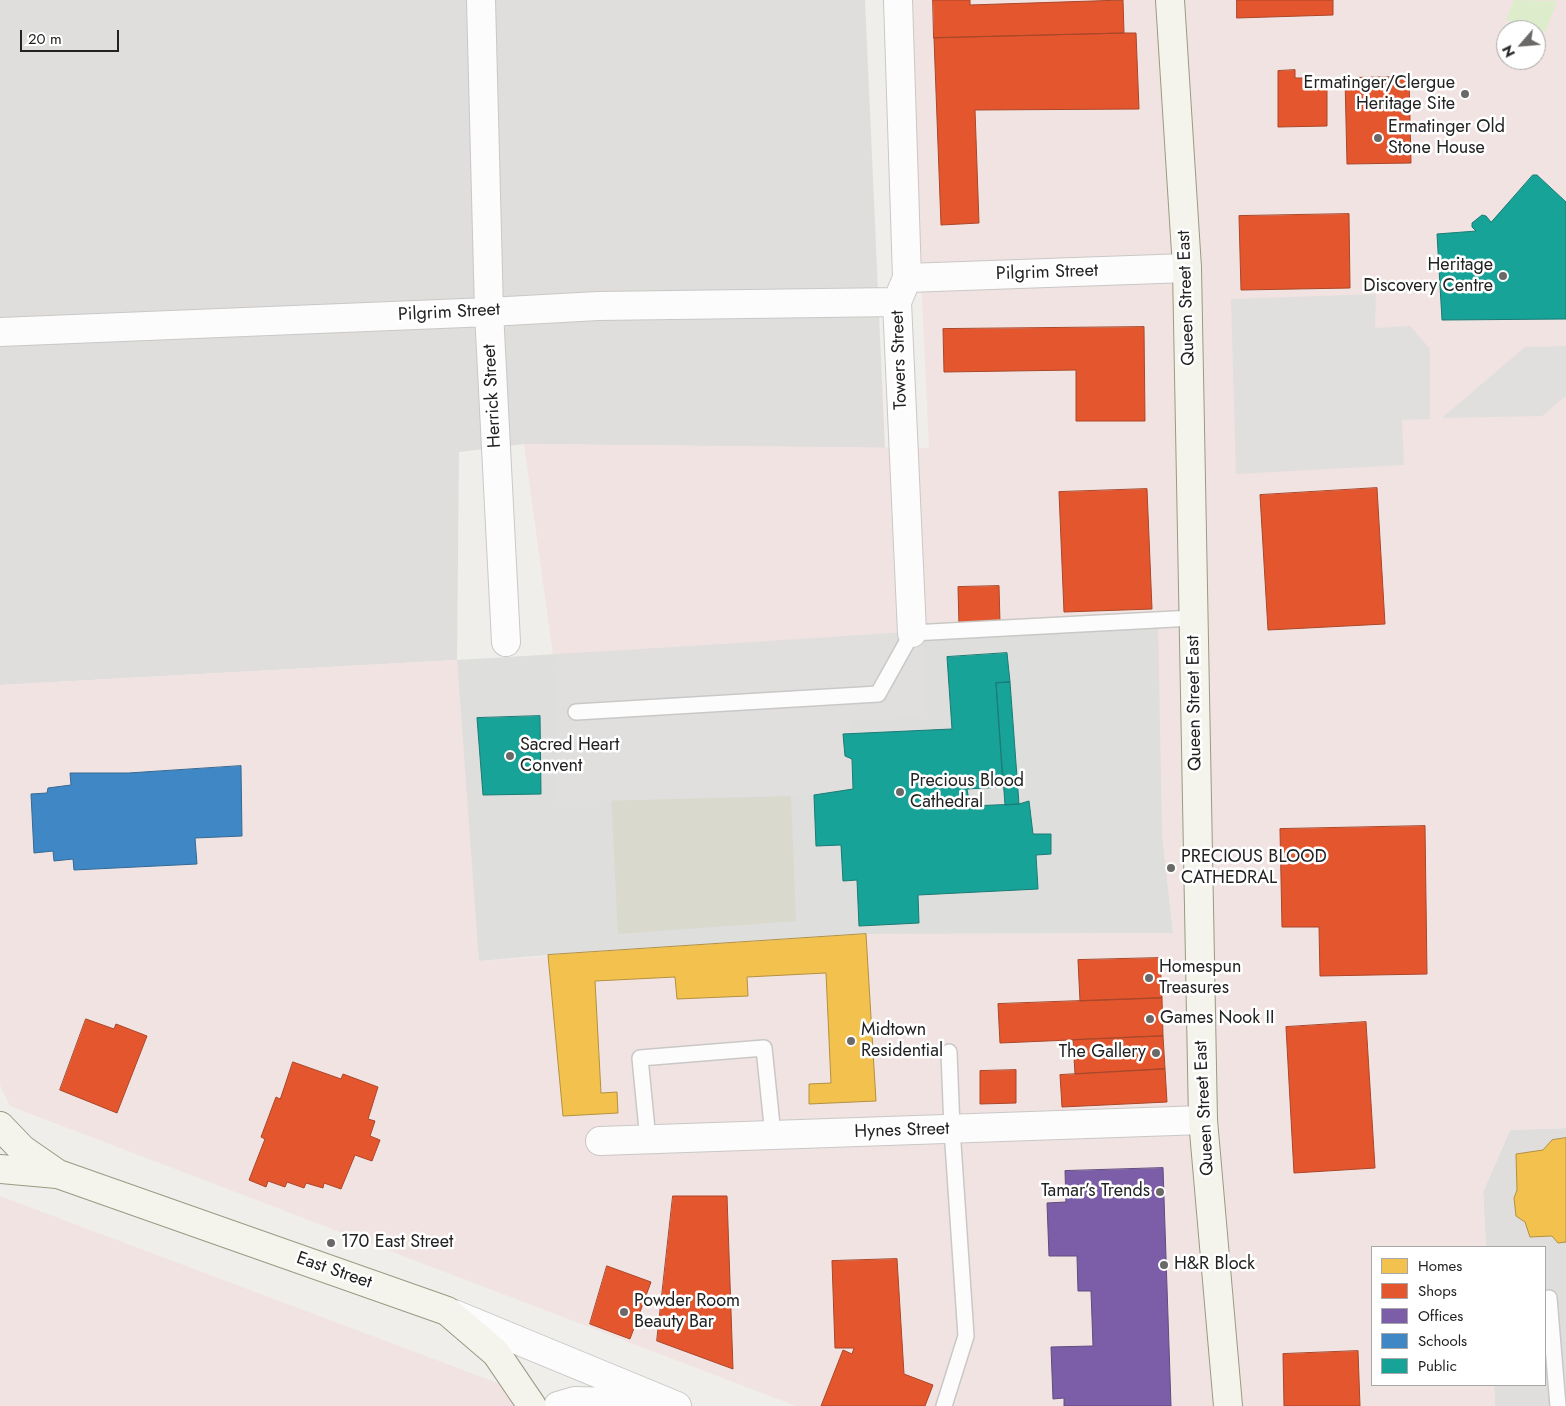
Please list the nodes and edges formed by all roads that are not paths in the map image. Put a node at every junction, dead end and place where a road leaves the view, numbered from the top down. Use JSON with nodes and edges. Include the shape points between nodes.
{"nodes":[{"id":1,"x":481,"y":0,"type":"edge"},
{"id":2,"x":898,"y":0,"type":"edge"},
{"id":3,"x":1170,"y":0,"type":"edge"},
{"id":4,"x":1187,"y":268,"type":"junction"},
{"id":5,"x":902,"y":290,"type":"junction"},
{"id":6,"x":489,"y":312,"type":"junction"},
{"id":7,"x":0,"y":332,"type":"edge"},
{"id":8,"x":1194,"y":618,"type":"junction"},
{"id":9,"x":912,"y":633,"type":"junction"},
{"id":10,"x":506,"y":642,"type":"dead end"},
{"id":11,"x":576,"y":712,"type":"dead end"},
{"id":12,"x":949,"y":1052,"type":"dead end"},
{"id":13,"x":1203,"y":1120,"type":"junction"},
{"id":14,"x":0,"y":1126,"type":"edge"},
{"id":15,"x":952,"y":1129,"type":"junction"},
{"id":16,"x":773,"y":1135,"type":"junction"},
{"id":17,"x":648,"y":1140,"type":"junction"},
{"id":18,"x":600,"y":1141,"type":"dead end"},
{"id":19,"x":0,"y":1169,"type":"edge"},
{"id":20,"x":58,"y":1174,"type":"junction"},
{"id":21,"x":1549,"y":1298,"type":"dead end"},
{"id":22,"x":447,"y":1311,"type":"junction"},
{"id":23,"x":532,"y":1406,"type":"edge"},
{"id":24,"x":558,"y":1406,"type":"edge"},
{"id":25,"x":638,"y":1406,"type":"edge"},
{"id":26,"x":677,"y":1406,"type":"edge"},
{"id":27,"x":944,"y":1406,"type":"edge"},
{"id":28,"x":1228,"y":1406,"type":"edge"},
{"id":29,"x":1558,"y":1406,"type":"edge"}],
"edges":[{"from":1,"to":6,"type":"street","name":"Herrick Street"},
{"from":2,"to":5,"type":"street","name":"Towers Street"},
{"from":3,"to":4,"type":"main road","name":"Queen Street East"},
{"from":4,"to":5,"type":"street","name":"Pilgrim Street"},
{"from":4,"to":8,"type":"main road","name":"Queen Street East"},
{"from":5,"to":6,"type":"street","name":"Pilgrim Street"},
{"from":5,"to":9,"type":"street","name":"Towers Street"},
{"from":6,"to":7,"type":"street","name":"Pilgrim Street"},
{"from":6,"to":10,"type":"street","name":"Herrick Street"},
{"from":8,"to":9,"type":"lane"},
{"from":8,"to":13,"type":"main road","name":"Queen Street East"},
{"from":9,"to":11,"type":"lane","via":[[878,694]]},
{"from":12,"to":15,"type":"lane"},
{"from":13,"to":15,"type":"street","name":"Hynes Street"},
{"from":13,"to":28,"type":"main road","name":"Queen Street East"},
{"from":14,"to":20,"type":"main road","name":"East Street","via":[[22,1149]]},
{"from":15,"to":16,"type":"street","name":"Hynes Street"},
{"from":15,"to":27,"type":"lane","via":[[966,1336]]},
{"from":16,"to":17,"type":"street","name":"Hynes Street"},
{"from":16,"to":17,"type":"lane","via":[[764,1048],[640,1058]]},
{"from":17,"to":18,"type":"street","name":"Hynes Street"},
{"from":19,"to":20,"type":"main road"},
{"from":20,"to":22,"type":"main road","name":"East Street"},
{"from":21,"to":29,"type":"lane"},
{"from":22,"to":23,"type":"main road","via":[[496,1353]]},
{"from":22,"to":26,"type":"street","name":"East Street"},
{"from":24,"to":25,"type":"street","via":[[575,1401]]}]}
